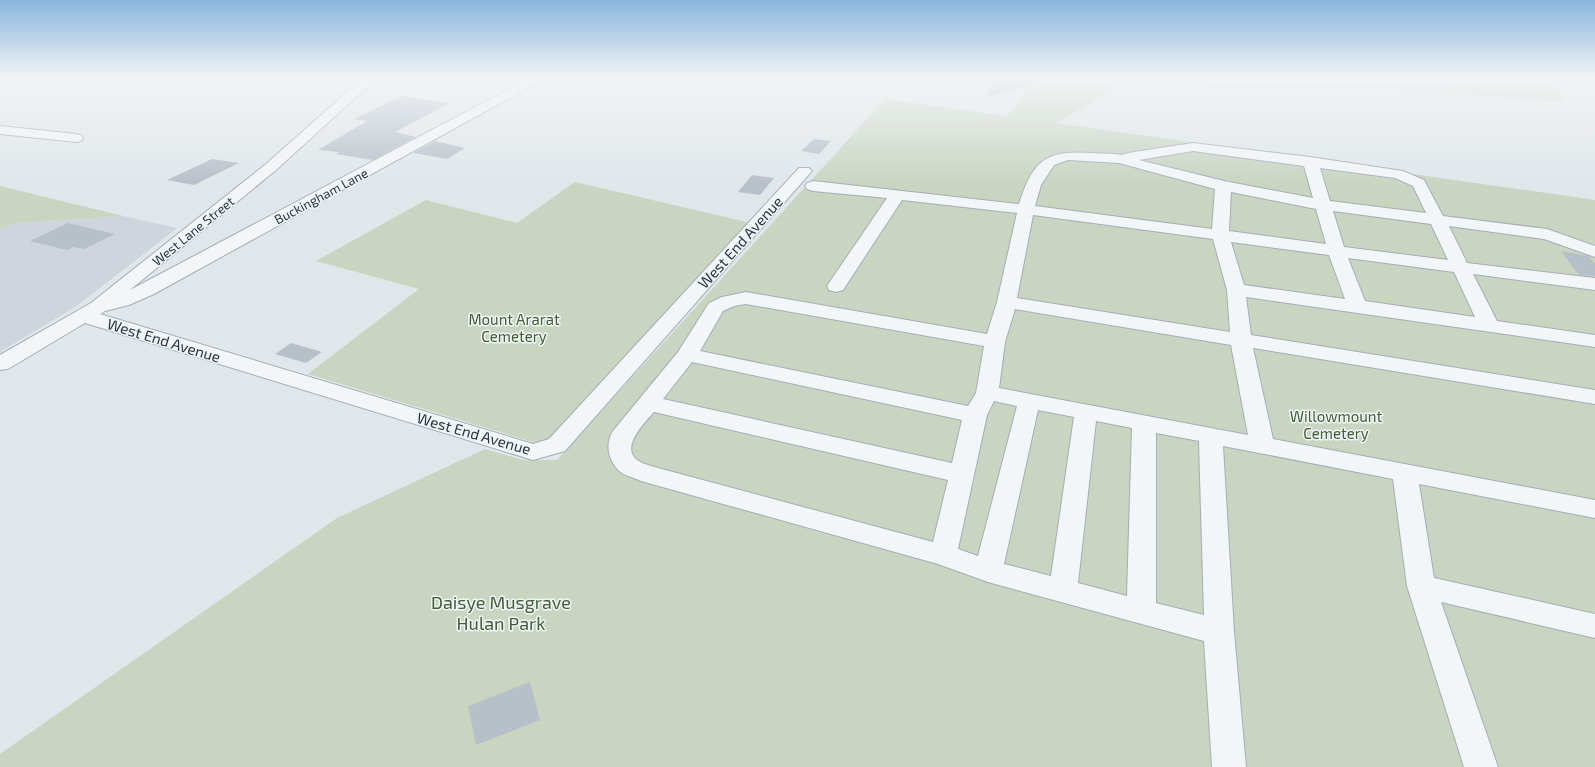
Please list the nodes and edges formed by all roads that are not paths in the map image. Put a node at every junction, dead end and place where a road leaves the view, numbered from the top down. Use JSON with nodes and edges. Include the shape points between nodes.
{"nodes":[{"id":1,"x":331,"y":114,"type":"edge"},
{"id":2,"x":473,"y":114,"type":"edge"},
{"id":3,"x":0,"y":130,"type":"edge"},
{"id":4,"x":76,"y":138,"type":"dead end"},
{"id":5,"x":1119,"y":159,"type":"junction"},
{"id":6,"x":1310,"y":161,"type":"junction"},
{"id":7,"x":1224,"y":186,"type":"junction"},
{"id":8,"x":898,"y":194,"type":"junction"},
{"id":9,"x":1323,"y":205,"type":"junction"},
{"id":10,"x":1026,"y":209,"type":"junction"},
{"id":11,"x":1437,"y":220,"type":"junction"},
{"id":12,"x":1220,"y":235,"type":"junction"},
{"id":13,"x":1337,"y":252,"type":"junction"},
{"id":14,"x":1595,"y":252,"type":"edge"},
{"id":15,"x":1460,"y":267,"type":"junction"},
{"id":16,"x":1595,"y":284,"type":"edge"},
{"id":17,"x":836,"y":286,"type":"dead end"},
{"id":18,"x":1236,"y":290,"type":"junction"},
{"id":19,"x":1007,"y":302,"type":"junction"},
{"id":20,"x":1357,"y":306,"type":"junction"},
{"id":21,"x":91,"y":311,"type":"junction"},
{"id":22,"x":1489,"y":325,"type":"junction"},
{"id":23,"x":1241,"y":341,"type":"junction"},
{"id":24,"x":1595,"y":341,"type":"edge"},
{"id":25,"x":995,"y":342,"type":"junction"},
{"id":26,"x":687,"y":355,"type":"junction"},
{"id":27,"x":0,"y":364,"type":"edge"},
{"id":28,"x":987,"y":393,"type":"junction"},
{"id":29,"x":1595,"y":397,"type":"edge"},
{"id":30,"x":1029,"y":401,"type":"junction"},
{"id":31,"x":647,"y":403,"type":"junction"},
{"id":32,"x":1086,"y":411,"type":"junction"},
{"id":33,"x":975,"y":415,"type":"junction"},
{"id":34,"x":1144,"y":423,"type":"junction"},
{"id":35,"x":1211,"y":435,"type":"junction"},
{"id":36,"x":1262,"y":445,"type":"junction"},
{"id":37,"x":961,"y":474,"type":"junction"},
{"id":38,"x":1405,"y":474,"type":"junction"},
{"id":39,"x":1595,"y":509,"type":"edge"},
{"id":40,"x":943,"y":555,"type":"junction"},
{"id":41,"x":988,"y":571,"type":"junction"},
{"id":42,"x":1421,"y":586,"type":"junction"},
{"id":43,"x":1064,"y":590,"type":"junction"},
{"id":44,"x":1142,"y":610,"type":"junction"},
{"id":45,"x":1595,"y":626,"type":"edge"},
{"id":46,"x":1220,"y":632,"type":"junction"},
{"id":47,"x":1229,"y":767,"type":"edge"},
{"id":48,"x":1481,"y":767,"type":"edge"}],
"edges":[{"from":1,"to":21,"type":"street","name":"West Lane Street","via":[[271,167]]},
{"from":2,"to":21,"type":"street","name":"Buckingham Lane","via":[[146,290]]},
{"from":3,"to":4,"type":"street"},
{"from":5,"to":6,"type":"street","via":[[1193,147]]},
{"from":5,"to":7,"type":"street"},
{"from":5,"to":10,"type":"street","via":[[1067,156],[1049,162],[1033,185]]},
{"from":6,"to":9,"type":"street"},
{"from":6,"to":11,"type":"street","via":[[1410,178],[1419,183]]},
{"from":7,"to":9,"type":"street"},
{"from":7,"to":12,"type":"street"},
{"from":8,"to":10,"type":"street"},
{"from":8,"to":17,"type":"street"},
{"from":8,"to":21,"type":"street","name":"West End Avenue","via":[[808,179],[557,445],[533,452]]},
{"from":9,"to":11,"type":"street"},
{"from":9,"to":13,"type":"street"},
{"from":10,"to":12,"type":"street"},
{"from":10,"to":19,"type":"street"},
{"from":11,"to":14,"type":"street","via":[[1547,234]]},
{"from":11,"to":15,"type":"street"},
{"from":12,"to":13,"type":"street"},
{"from":12,"to":18,"type":"street"},
{"from":13,"to":15,"type":"street"},
{"from":13,"to":20,"type":"street"},
{"from":15,"to":16,"type":"street"},
{"from":15,"to":22,"type":"street"},
{"from":18,"to":20,"type":"street"},
{"from":18,"to":23,"type":"street"},
{"from":19,"to":23,"type":"street"},
{"from":19,"to":25,"type":"street"},
{"from":20,"to":22,"type":"street"},
{"from":21,"to":27,"type":"street","name":"West Lane Street"},
{"from":22,"to":24,"type":"street"},
{"from":23,"to":29,"type":"street"},
{"from":23,"to":36,"type":"street"},
{"from":25,"to":26,"type":"street","via":[[746,298],[728,301],[716,307]]},
{"from":25,"to":28,"type":"street"},
{"from":26,"to":31,"type":"street"},
{"from":26,"to":33,"type":"street"},
{"from":28,"to":30,"type":"street"},
{"from":28,"to":33,"type":"street"},
{"from":30,"to":32,"type":"street"},
{"from":30,"to":41,"type":"street"},
{"from":31,"to":37,"type":"street"},
{"from":31,"to":40,"type":"street","via":[[620,437],[619,450],[627,465],[650,475]]},
{"from":32,"to":34,"type":"street"},
{"from":32,"to":43,"type":"street"},
{"from":33,"to":37,"type":"street"},
{"from":34,"to":35,"type":"street"},
{"from":34,"to":44,"type":"street"},
{"from":35,"to":36,"type":"street"},
{"from":35,"to":46,"type":"street"},
{"from":36,"to":38,"type":"street"},
{"from":37,"to":40,"type":"street"},
{"from":38,"to":39,"type":"street"},
{"from":38,"to":42,"type":"street"},
{"from":40,"to":41,"type":"street"},
{"from":41,"to":43,"type":"street"},
{"from":42,"to":45,"type":"street"},
{"from":42,"to":48,"type":"street"},
{"from":43,"to":44,"type":"street"},
{"from":44,"to":46,"type":"street"},
{"from":46,"to":47,"type":"street"}]}
